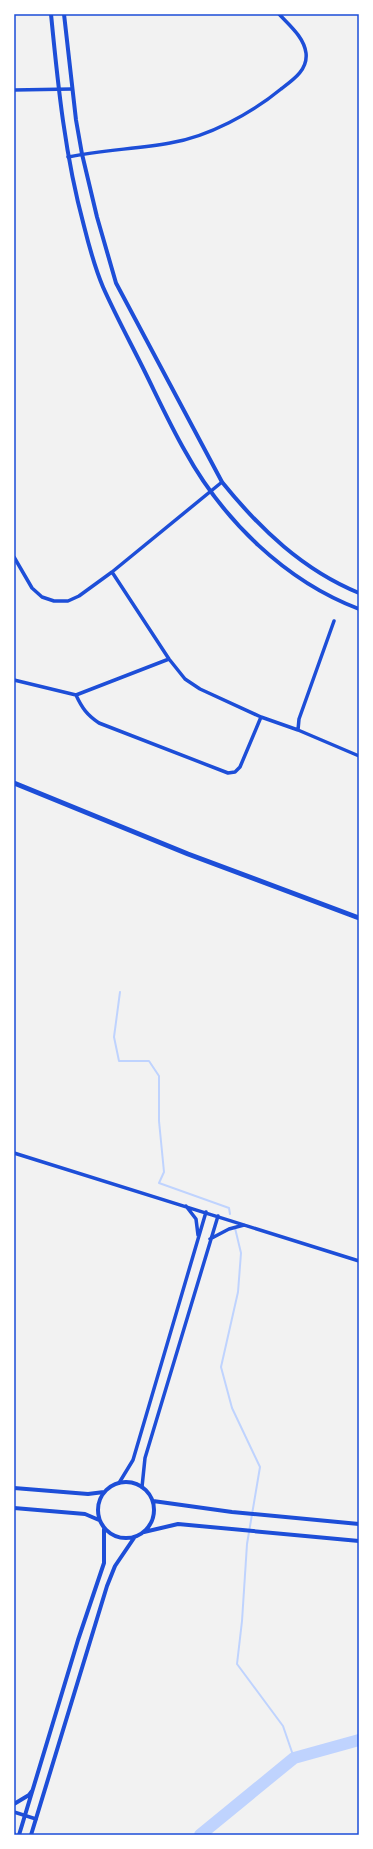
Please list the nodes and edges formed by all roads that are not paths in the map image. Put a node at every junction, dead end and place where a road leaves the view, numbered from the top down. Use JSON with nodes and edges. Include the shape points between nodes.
{"nodes":[{"id":1,"x":50,"y":14,"type":"edge"},
{"id":2,"x":64,"y":14,"type":"edge"},
{"id":3,"x":279,"y":14,"type":"edge"},
{"id":4,"x":58,"y":89,"type":"junction"},
{"id":5,"x":72,"y":89,"type":"junction"},
{"id":6,"x":14,"y":90,"type":"edge"},
{"id":7,"x":82,"y":154,"type":"junction"},
{"id":8,"x":68,"y":156,"type":"junction"},
{"id":9,"x":222,"y":482,"type":"junction"},
{"id":10,"x":211,"y":490,"type":"junction"},
{"id":11,"x":14,"y":558,"type":"edge"},
{"id":12,"x":112,"y":572,"type":"junction"},
{"id":13,"x":359,"y":594,"type":"edge"},
{"id":14,"x":359,"y":609,"type":"edge"},
{"id":15,"x":334,"y":621,"type":"dead end"},
{"id":16,"x":170,"y":659,"type":"junction"},
{"id":17,"x":14,"y":680,"type":"edge"},
{"id":18,"x":76,"y":695,"type":"junction"},
{"id":19,"x":261,"y":717,"type":"junction"},
{"id":20,"x":298,"y":730,"type":"junction"},
{"id":21,"x":359,"y":756,"type":"edge"},
{"id":22,"x":14,"y":783,"type":"edge"},
{"id":23,"x":359,"y":918,"type":"edge"},
{"id":24,"x":14,"y":1152,"type":"edge"},
{"id":25,"x":186,"y":1205,"type":"junction"},
{"id":26,"x":206,"y":1212,"type":"junction"},
{"id":27,"x":218,"y":1216,"type":"junction"},
{"id":28,"x":246,"y":1225,"type":"junction"},
{"id":29,"x":199,"y":1236,"type":"junction"},
{"id":30,"x":210,"y":1239,"type":"junction"},
{"id":31,"x":359,"y":1261,"type":"edge"},
{"id":32,"x":119,"y":1483,"type":"junction"},
{"id":33,"x":142,"y":1486,"type":"junction"},
{"id":34,"x":14,"y":1488,"type":"edge"},
{"id":35,"x":104,"y":1492,"type":"junction"},
{"id":36,"x":153,"y":1501,"type":"junction"},
{"id":37,"x":14,"y":1508,"type":"edge"},
{"id":38,"x":99,"y":1520,"type":"junction"},
{"id":39,"x":359,"y":1524,"type":"edge"},
{"id":40,"x":104,"y":1529,"type":"junction"},
{"id":41,"x":144,"y":1532,"type":"junction"},
{"id":42,"x":134,"y":1538,"type":"junction"},
{"id":43,"x":359,"y":1541,"type":"edge"},
{"id":44,"x":33,"y":1789,"type":"junction"},
{"id":45,"x":14,"y":1804,"type":"edge"},
{"id":46,"x":14,"y":1812,"type":"edge"},
{"id":47,"x":25,"y":1816,"type":"junction"},
{"id":48,"x":36,"y":1819,"type":"junction"},
{"id":49,"x":19,"y":1835,"type":"edge"},
{"id":50,"x":31,"y":1835,"type":"edge"}],
"edges":[{"from":1,"to":4,"type":"street"},
{"from":2,"to":5,"type":"street"},
{"from":3,"to":7,"type":"street","via":[[298,35],[306,54],[304,65],[298,75],[270,98],[249,112],[195,136],[171,143]]},
{"from":4,"to":5,"type":"street"},
{"from":4,"to":6,"type":"street"},
{"from":4,"to":8,"type":"street"},
{"from":5,"to":7,"type":"street"},
{"from":7,"to":8,"type":"street"},
{"from":7,"to":9,"type":"street","via":[[116,283]]},
{"from":8,"to":10,"type":"street","via":[[84,227],[103,285],[185,452]]},
{"from":9,"to":10,"type":"street"},
{"from":9,"to":13,"type":"street","via":[[244,510],[278,544],[313,570]]},
{"from":10,"to":12,"type":"street"},
{"from":10,"to":14,"type":"street","via":[[235,521],[267,554],[303,581]]},
{"from":11,"to":12,"type":"street","via":[[32,588],[42,597],[54,601],[68,601],[79,596]]},
{"from":12,"to":16,"type":"street"},
{"from":15,"to":20,"type":"street","via":[[299,719]]},
{"from":16,"to":18,"type":"street"},
{"from":16,"to":19,"type":"street","via":[[185,679],[200,689]]},
{"from":17,"to":18,"type":"street"},
{"from":18,"to":19,"type":"street","via":[[88,716],[99,723],[228,773],[235,772],[240,767]]},
{"from":19,"to":20,"type":"street"},
{"from":20,"to":21,"type":"street"},
{"from":22,"to":23,"type":"main road","via":[[188,854]]},
{"from":24,"to":25,"type":"street"},
{"from":25,"to":26,"type":"street"},
{"from":25,"to":29,"type":"street","via":[[196,1219]]},
{"from":26,"to":27,"type":"street"},
{"from":26,"to":29,"type":"street"},
{"from":27,"to":28,"type":"street"},
{"from":27,"to":30,"type":"street"},
{"from":28,"to":30,"type":"street","via":[[229,1229]]},
{"from":28,"to":31,"type":"street"},
{"from":29,"to":32,"type":"street","via":[[132,1460]]},
{"from":30,"to":33,"type":"street","via":[[145,1458]]},
{"from":32,"to":33,"type":"street","via":[[127,1482]]},
{"from":32,"to":35,"type":"street"},
{"from":33,"to":36,"type":"street"},
{"from":34,"to":35,"type":"street","via":[[88,1494]]},
{"from":35,"to":38,"type":"street","via":[[98,1505]]},
{"from":36,"to":39,"type":"street","via":[[232,1512]]},
{"from":36,"to":41,"type":"street","via":[[153,1518]]},
{"from":37,"to":38,"type":"street","via":[[86,1514]]},
{"from":38,"to":40,"type":"street"},
{"from":40,"to":42,"type":"street","via":[[115,1536]]},
{"from":40,"to":44,"type":"street","via":[[104,1562]]},
{"from":41,"to":42,"type":"street"},
{"from":41,"to":43,"type":"street","via":[[178,1524]]},
{"from":42,"to":48,"type":"street","via":[[115,1566],[107,1586]]},
{"from":44,"to":45,"type":"street","via":[[29,1795]]},
{"from":44,"to":47,"type":"street"},
{"from":46,"to":47,"type":"street"},
{"from":47,"to":48,"type":"street"},
{"from":47,"to":49,"type":"street"},
{"from":48,"to":50,"type":"street"}]}
